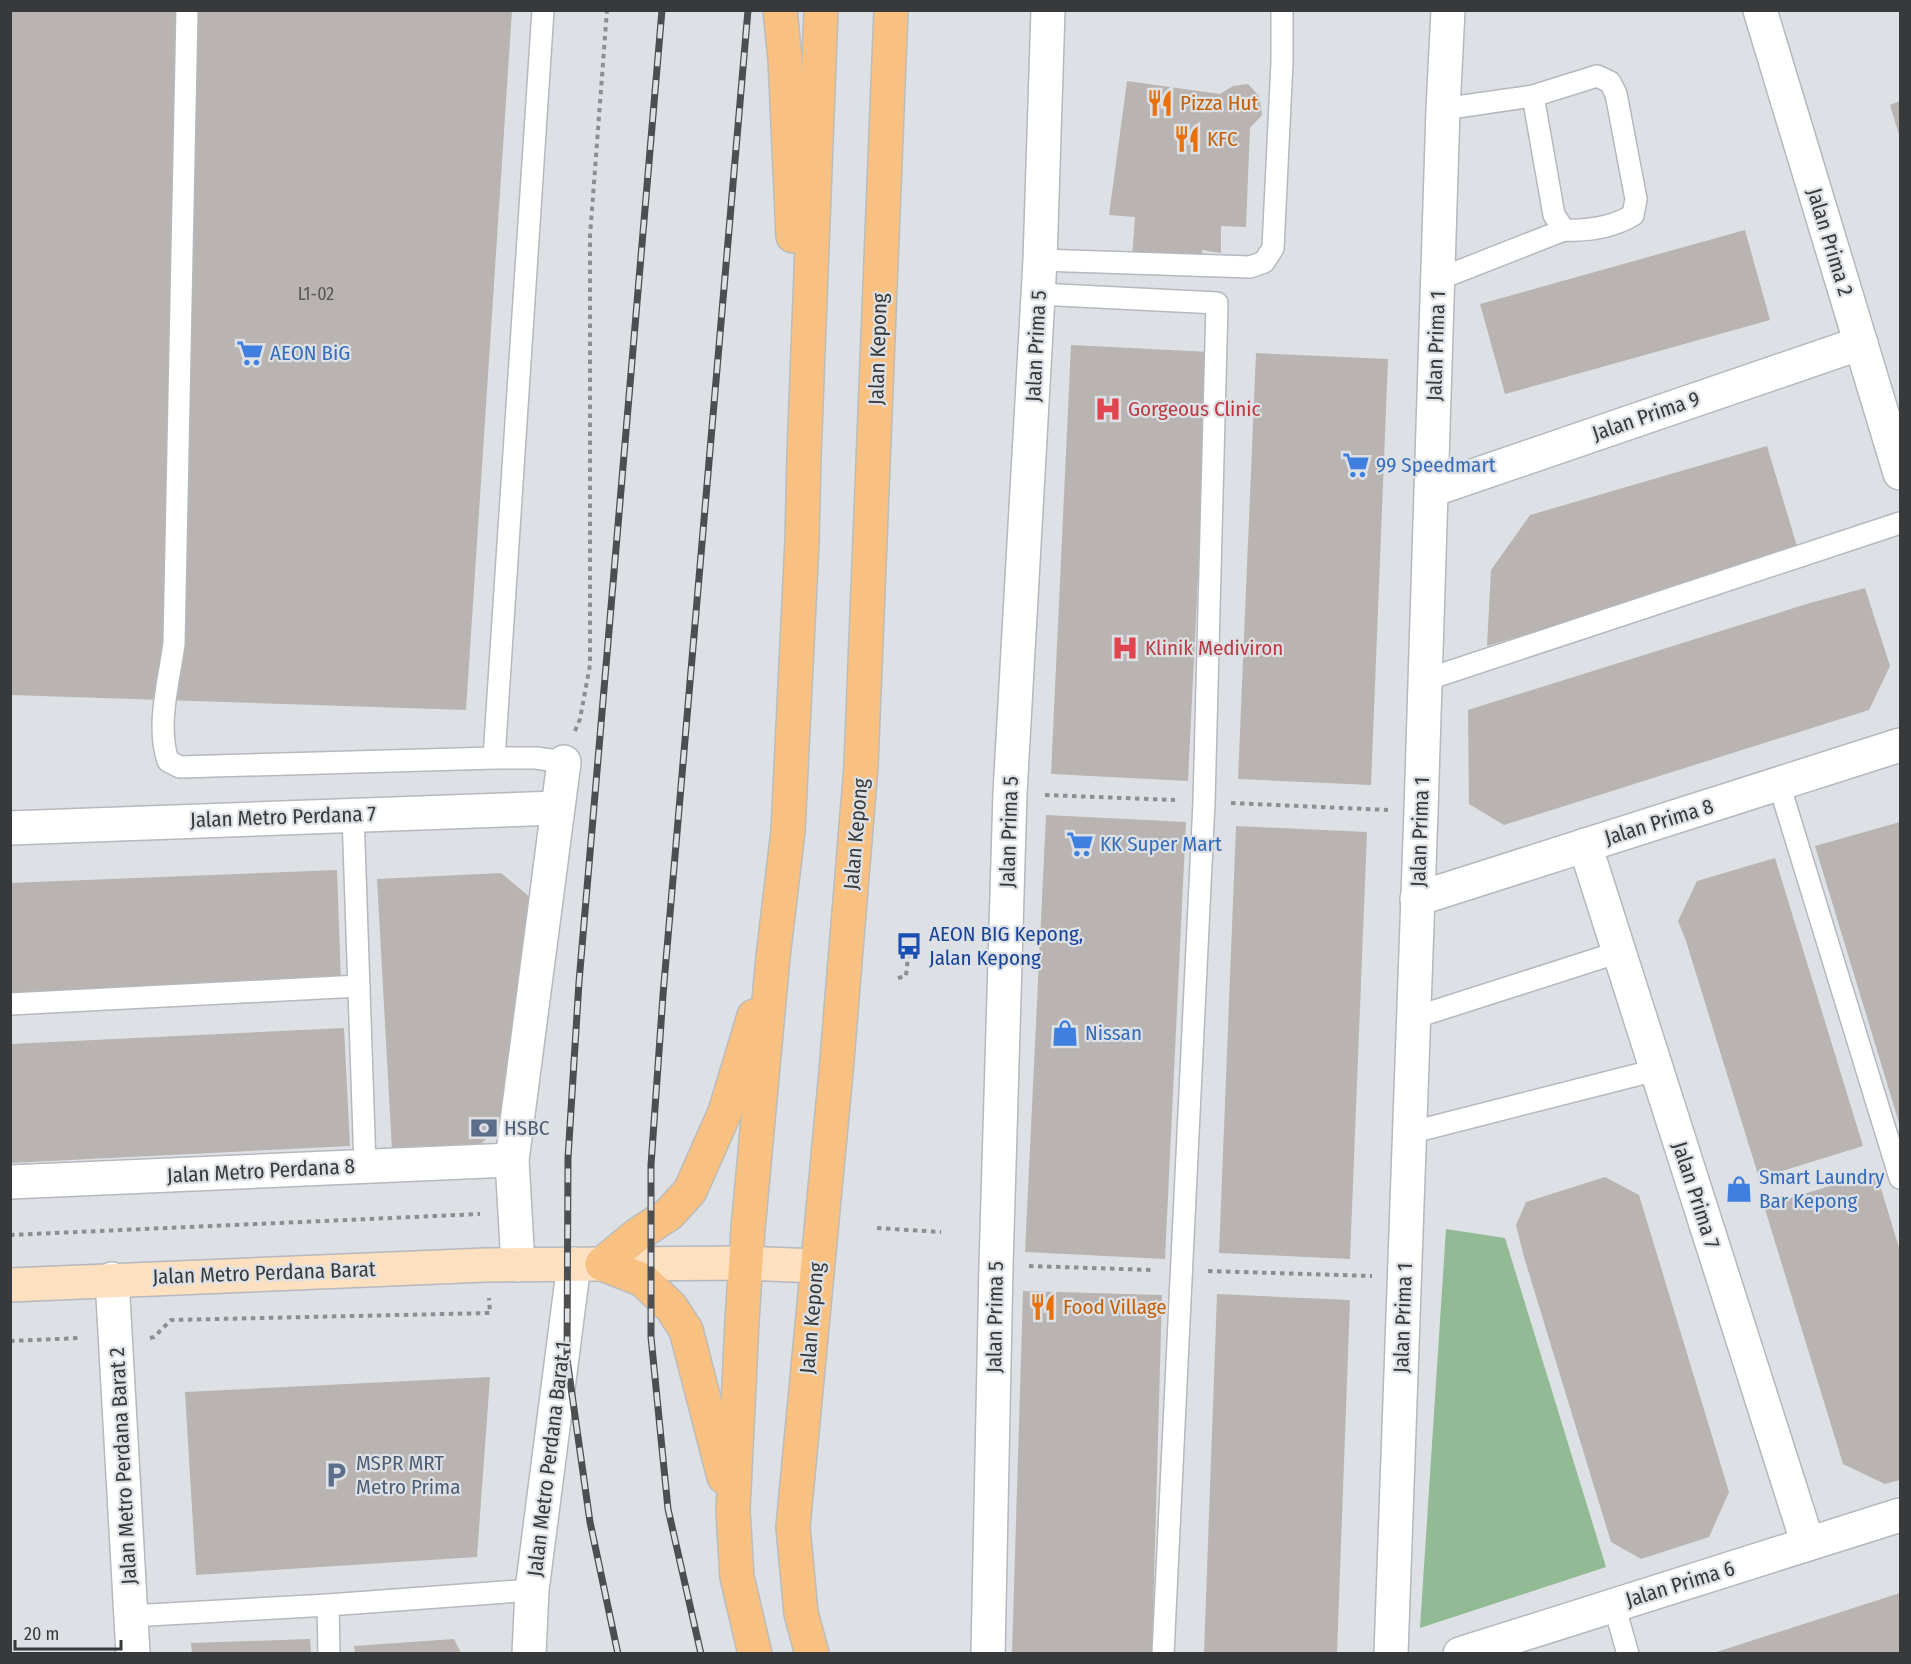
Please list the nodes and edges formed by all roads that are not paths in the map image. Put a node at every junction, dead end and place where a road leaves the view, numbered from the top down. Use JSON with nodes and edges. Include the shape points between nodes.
{"nodes":[{"id":1,"x":187,"y":10,"type":"edge"},
{"id":2,"x":543,"y":10,"type":"edge"},
{"id":3,"x":780,"y":10,"type":"edge"},
{"id":4,"x":821,"y":10,"type":"edge"},
{"id":5,"x":891,"y":10,"type":"edge"},
{"id":6,"x":1048,"y":10,"type":"edge"},
{"id":7,"x":1282,"y":10,"type":"edge"},
{"id":8,"x":1448,"y":10,"type":"edge"},
{"id":9,"x":1760,"y":10,"type":"edge"},
{"id":10,"x":1533,"y":96,"type":"junction"},
{"id":11,"x":1443,"y":109,"type":"junction"},
{"id":12,"x":1564,"y":230,"type":"junction"},
{"id":13,"x":1041,"y":260,"type":"junction"},
{"id":14,"x":1438,"y":279,"type":"junction"},
{"id":15,"x":1039,"y":294,"type":"junction"},
{"id":16,"x":1861,"y":343,"type":"junction"},
{"id":17,"x":804,"y":456,"type":"junction"},
{"id":18,"x":1900,"y":473,"type":"edge"},
{"id":19,"x":1432,"y":490,"type":"junction"},
{"id":20,"x":1900,"y":523,"type":"edge"},
{"id":21,"x":1425,"y":680,"type":"junction"},
{"id":22,"x":1900,"y":745,"type":"edge"},
{"id":23,"x":494,"y":758,"type":"junction"},
{"id":24,"x":564,"y":762,"type":"joint"},
{"id":25,"x":1779,"y":784,"type":"junction"},
{"id":26,"x":556,"y":808,"type":"junction"},
{"id":27,"x":353,"y":814,"type":"junction"},
{"id":28,"x":10,"y":828,"type":"edge"},
{"id":29,"x":1585,"y":845,"type":"junction"},
{"id":30,"x":1418,"y":899,"type":"junction"},
{"id":31,"x":1618,"y":952,"type":"junction"},
{"id":32,"x":773,"y":957,"type":"junction"},
{"id":33,"x":359,"y":986,"type":"junction"},
{"id":34,"x":10,"y":1004,"type":"edge"},
{"id":35,"x":1413,"y":1018,"type":"junction"},
{"id":36,"x":1656,"y":1070,"type":"junction"},
{"id":37,"x":1409,"y":1133,"type":"junction"},
{"id":38,"x":512,"y":1160,"type":"junction"},
{"id":39,"x":365,"y":1166,"type":"junction"},
{"id":40,"x":1900,"y":1178,"type":"edge"},
{"id":41,"x":10,"y":1182,"type":"edge"},
{"id":42,"x":746,"y":1263,"type":"junction"},
{"id":43,"x":588,"y":1264,"type":"junction"},
{"id":44,"x":518,"y":1265,"type":"junction"},
{"id":45,"x":817,"y":1266,"type":"junction"},
{"id":46,"x":112,"y":1279,"type":"junction"},
{"id":47,"x":10,"y":1285,"type":"edge"},
{"id":48,"x":733,"y":1511,"type":"junction"},
{"id":49,"x":1900,"y":1515,"type":"edge"},
{"id":50,"x":1808,"y":1544,"type":"junction"},
{"id":51,"x":532,"y":1590,"type":"junction"},
{"id":52,"x":328,"y":1605,"type":"junction"},
{"id":53,"x":1614,"y":1605,"type":"junction"},
{"id":54,"x":131,"y":1616,"type":"junction"},
{"id":55,"x":133,"y":1653,"type":"edge"},
{"id":56,"x":329,"y":1653,"type":"edge"},
{"id":57,"x":529,"y":1653,"type":"edge"},
{"id":58,"x":755,"y":1653,"type":"edge"},
{"id":59,"x":812,"y":1653,"type":"edge"},
{"id":60,"x":988,"y":1653,"type":"edge"},
{"id":61,"x":1163,"y":1653,"type":"edge"},
{"id":62,"x":1391,"y":1653,"type":"edge"},
{"id":63,"x":1460,"y":1653,"type":"edge"},
{"id":64,"x":1628,"y":1653,"type":"edge"}],
"edges":[{"from":1,"to":23,"type":"lane","via":[[174,644],[164,708],[168,761],[180,766]]},
{"from":2,"to":23,"type":"lane"},
{"from":3,"to":17,"type":"main road"},
{"from":4,"to":17,"type":"main road"},
{"from":5,"to":45,"type":"main road","name":"Jalan Kepong","via":[[861,766]]},
{"from":6,"to":13,"type":"street","name":"Jalan Prima 5"},
{"from":7,"to":13,"type":"lane","via":[[1272,249],[1264,262],[1250,267]]},
{"from":8,"to":11,"type":"street","name":"Jalan Prima 1"},
{"from":9,"to":16,"type":"street","name":"Jalan Prima 2"},
{"from":10,"to":11,"type":"lane"},
{"from":10,"to":12,"type":"lane","via":[[1554,215]]},
{"from":10,"to":12,"type":"lane","via":[[1597,76],[1610,82],[1616,94],[1636,199],[1633,215],[1620,223]]},
{"from":11,"to":14,"type":"street","name":"Jalan Prima 1"},
{"from":12,"to":14,"type":"lane"},
{"from":13,"to":15,"type":"street","name":"Jalan Prima 5"},
{"from":14,"to":19,"type":"street","name":"Jalan Prima 1"},
{"from":15,"to":60,"type":"street","name":"Jalan Prima 5","via":[[1010,793]]},
{"from":15,"to":61,"type":"lane","via":[[1217,303],[1204,802]]},
{"from":16,"to":18,"type":"street","name":"Jalan Prima 2"},
{"from":16,"to":19,"type":"street","name":"Jalan Prima 9"},
{"from":17,"to":32,"type":"main road","via":[[788,831]]},
{"from":19,"to":21,"type":"street","name":"Jalan Prima 1"},
{"from":20,"to":21,"type":"lane"},
{"from":21,"to":30,"type":"street","name":"Jalan Prima 1"},
{"from":22,"to":25,"type":"street","name":"Jalan Prima 8"},
{"from":23,"to":24,"type":"lane"},
{"from":24,"to":26,"type":"street"},
{"from":25,"to":29,"type":"street","name":"Jalan Prima 8"},
{"from":25,"to":40,"type":"lane"},
{"from":26,"to":27,"type":"street","name":"Jalan Metro Perdana 7"},
{"from":26,"to":38,"type":"street"},
{"from":27,"to":28,"type":"street","name":"Jalan Metro Perdana 7"},
{"from":27,"to":33,"type":"lane"},
{"from":29,"to":30,"type":"street","name":"Jalan Prima 8"},
{"from":29,"to":31,"type":"street","name":"Jalan Prima 7"},
{"from":30,"to":35,"type":"street","name":"Jalan Prima 1"},
{"from":31,"to":35,"type":"lane"},
{"from":31,"to":36,"type":"street","name":"Jalan Prima 7"},
{"from":32,"to":42,"type":"main road"},
{"from":32,"to":43,"type":"main road","via":[[725,1112],[690,1191],[669,1214]]},
{"from":33,"to":34,"type":"lane"},
{"from":33,"to":39,"type":"lane"},
{"from":35,"to":37,"type":"street","name":"Jalan Prima 1"},
{"from":36,"to":37,"type":"lane"},
{"from":36,"to":50,"type":"street","name":"Jalan Prima 7"},
{"from":37,"to":62,"type":"street","name":"Jalan Prima 1"},
{"from":38,"to":39,"type":"street","name":"Jalan Metro Perdana 8"},
{"from":38,"to":44,"type":"street"},
{"from":39,"to":41,"type":"street","name":"Jalan Metro Perdana 8"},
{"from":42,"to":43,"type":"street","name":"Jalan Metro Perdana Barat"},
{"from":42,"to":45,"type":"street","name":"Jalan Metro Perdana Barat"},
{"from":42,"to":48,"type":"main road"},
{"from":43,"to":44,"type":"street","name":"Jalan Metro Perdana Barat"},
{"from":43,"to":48,"type":"main road","via":[[643,1280],[671,1307],[686,1330]]},
{"from":43,"to":51,"type":"street","name":"Jalan Metro Perdana Barat 1"},
{"from":44,"to":46,"type":"street","name":"Jalan Metro Perdana Barat"},
{"from":45,"to":59,"type":"main road","name":"Jalan Kepong","via":[[793,1527],[801,1613]]},
{"from":46,"to":47,"type":"street","name":"Jalan Metro Perdana Barat"},
{"from":46,"to":54,"type":"street","name":"Jalan Metro Perdana Barat 2"},
{"from":48,"to":58,"type":"main road","via":[[737,1577]]},
{"from":49,"to":50,"type":"street","name":"Jalan Prima 6"},
{"from":50,"to":53,"type":"street","name":"Jalan Prima 6"},
{"from":51,"to":52,"type":"lane"},
{"from":51,"to":57,"type":"street","name":"Jalan Metro Perdana Barat 1"},
{"from":52,"to":54,"type":"lane"},
{"from":52,"to":56,"type":"lane"},
{"from":53,"to":63,"type":"street","name":"Jalan Prima 6"},
{"from":53,"to":64,"type":"lane"},
{"from":54,"to":55,"type":"street","name":"Jalan Metro Perdana Barat 2"}]}
